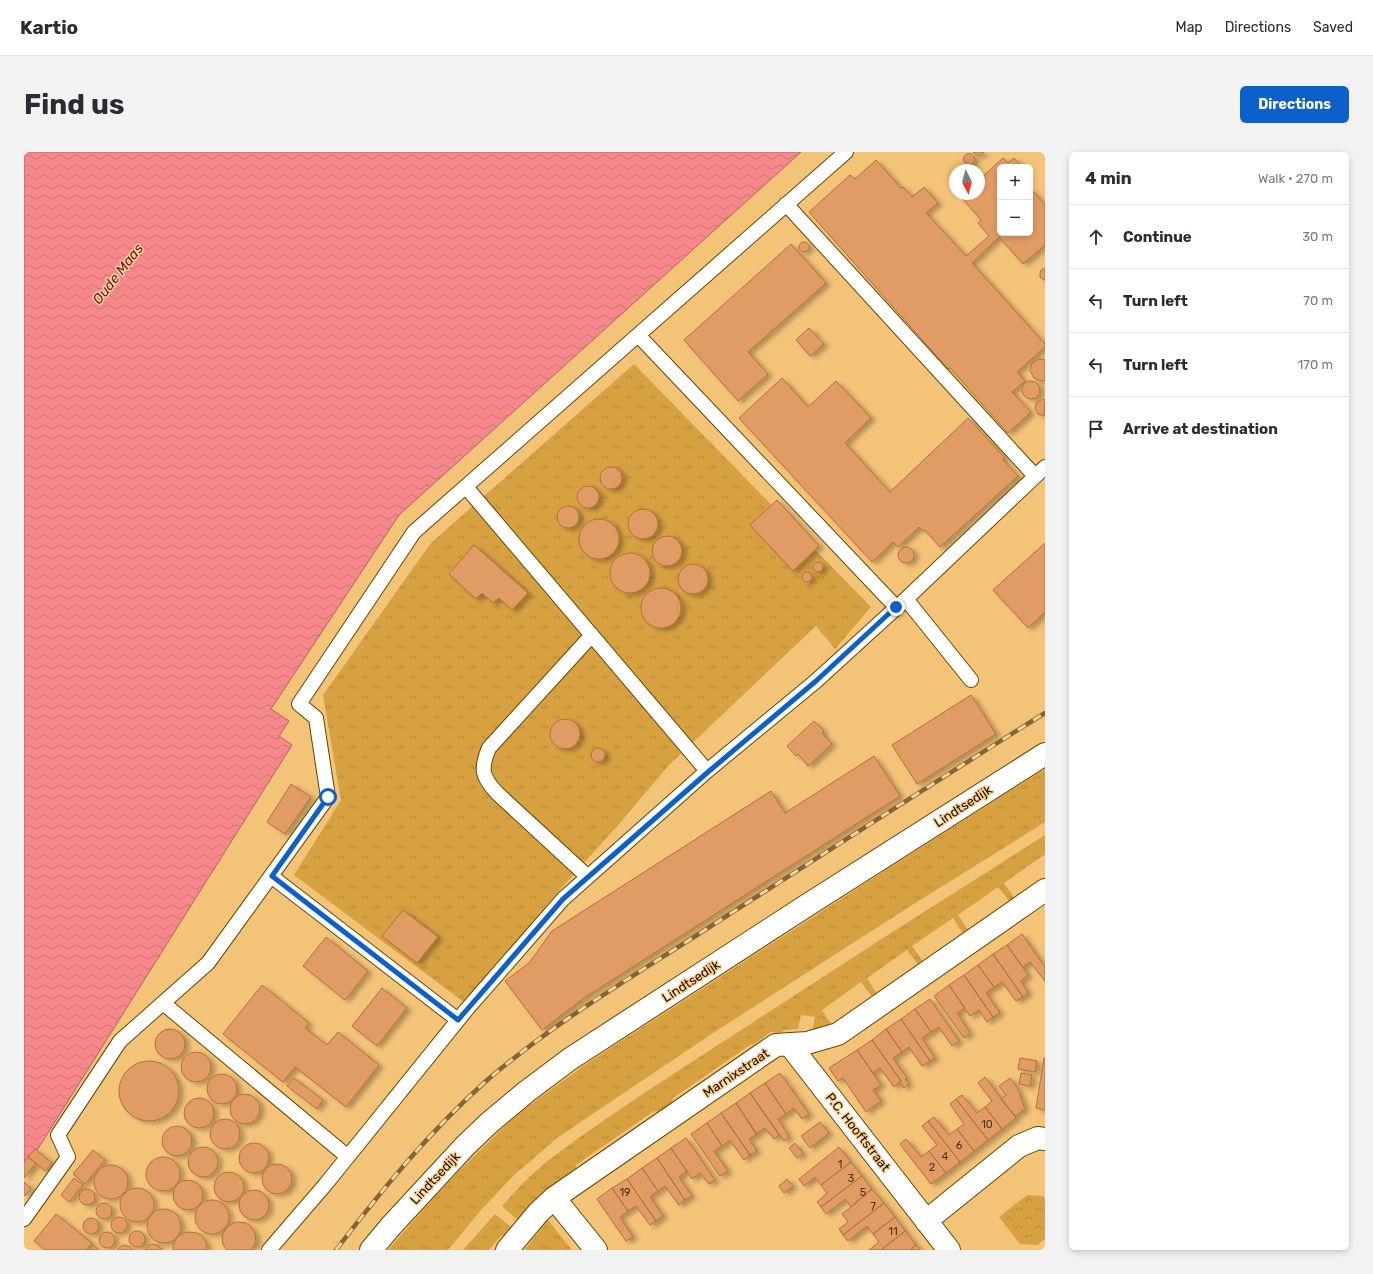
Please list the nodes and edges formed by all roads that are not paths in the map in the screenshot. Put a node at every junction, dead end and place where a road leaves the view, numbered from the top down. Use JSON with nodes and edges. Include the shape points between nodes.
{"nodes":[{"id":1,"x":846,"y":152,"type":"edge"},
{"id":2,"x":786,"y":204,"type":"junction"},
{"id":3,"x":638,"y":335,"type":"junction"},
{"id":4,"x":1040,"y":472,"type":"edge"},
{"id":5,"x":466,"y":487,"type":"junction"},
{"id":6,"x":901,"y":603,"type":"junction"},
{"id":7,"x":592,"y":635,"type":"junction"},
{"id":8,"x":971,"y":680,"type":"dead end"},
{"id":9,"x":1045,"y":754,"type":"edge"},
{"id":10,"x":708,"y":772,"type":"junction"},
{"id":11,"x":272,"y":876,"type":"junction"},
{"id":12,"x":588,"y":877,"type":"junction"},
{"id":13,"x":1045,"y":890,"type":"edge"},
{"id":14,"x":163,"y":1003,"type":"junction"},
{"id":15,"x":458,"y":1020,"type":"junction"},
{"id":16,"x":789,"y":1044,"type":"junction"},
{"id":17,"x":1045,"y":1139,"type":"edge"},
{"id":18,"x":348,"y":1157,"type":"junction"},
{"id":19,"x":554,"y":1198,"type":"junction"},
{"id":20,"x":24,"y":1219,"type":"edge"},
{"id":21,"x":926,"y":1221,"type":"junction"},
{"id":22,"x":270,"y":1250,"type":"edge"},
{"id":23,"x":371,"y":1250,"type":"edge"},
{"id":24,"x":507,"y":1250,"type":"edge"},
{"id":25,"x":596,"y":1250,"type":"edge"},
{"id":26,"x":949,"y":1250,"type":"edge"}],
"edges":[{"from":1,"to":2,"type":"lane"},
{"from":2,"to":3,"type":"lane"},
{"from":2,"to":4,"type":"lane"},
{"from":3,"to":5,"type":"lane"},
{"from":3,"to":6,"type":"lane"},
{"from":4,"to":6,"type":"lane"},
{"from":5,"to":7,"type":"lane"},
{"from":5,"to":11,"type":"lane","via":[[414,532],[299,704],[316,718],[328,797]]},
{"from":6,"to":8,"type":"lane"},
{"from":6,"to":10,"type":"lane","via":[[816,681]]},
{"from":7,"to":10,"type":"lane"},
{"from":7,"to":12,"type":"lane","via":[[489,748],[483,769],[487,782],[497,793]]},
{"from":9,"to":23,"type":"street","name":"Lindtsedijk","via":[[570,1059],[526,1092],[474,1137]]},
{"from":10,"to":12,"type":"lane"},
{"from":11,"to":14,"type":"lane","via":[[208,964]]},
{"from":11,"to":15,"type":"lane"},
{"from":12,"to":15,"type":"lane","via":[[563,899]]},
{"from":13,"to":16,"type":"street","name":"Marnixstraat","via":[[838,1034],[807,1044]]},
{"from":14,"to":18,"type":"lane"},
{"from":14,"to":20,"type":"lane","via":[[120,1041],[58,1135],[68,1157]]},
{"from":15,"to":18,"type":"lane"},
{"from":16,"to":19,"type":"street","name":"Marnixstraat","via":[[776,1045]]},
{"from":16,"to":21,"type":"street","name":"P.C. Hooftstraat"},
{"from":17,"to":21,"type":"street","via":[[1038,1138],[1019,1146]]},
{"from":18,"to":22,"type":"lane"},
{"from":19,"to":24,"type":"street","name":"Marnixstraat","via":[[538,1212]]},
{"from":19,"to":25,"type":"street"},
{"from":21,"to":26,"type":"street","name":"P.C. Hooftstraat"}]}
